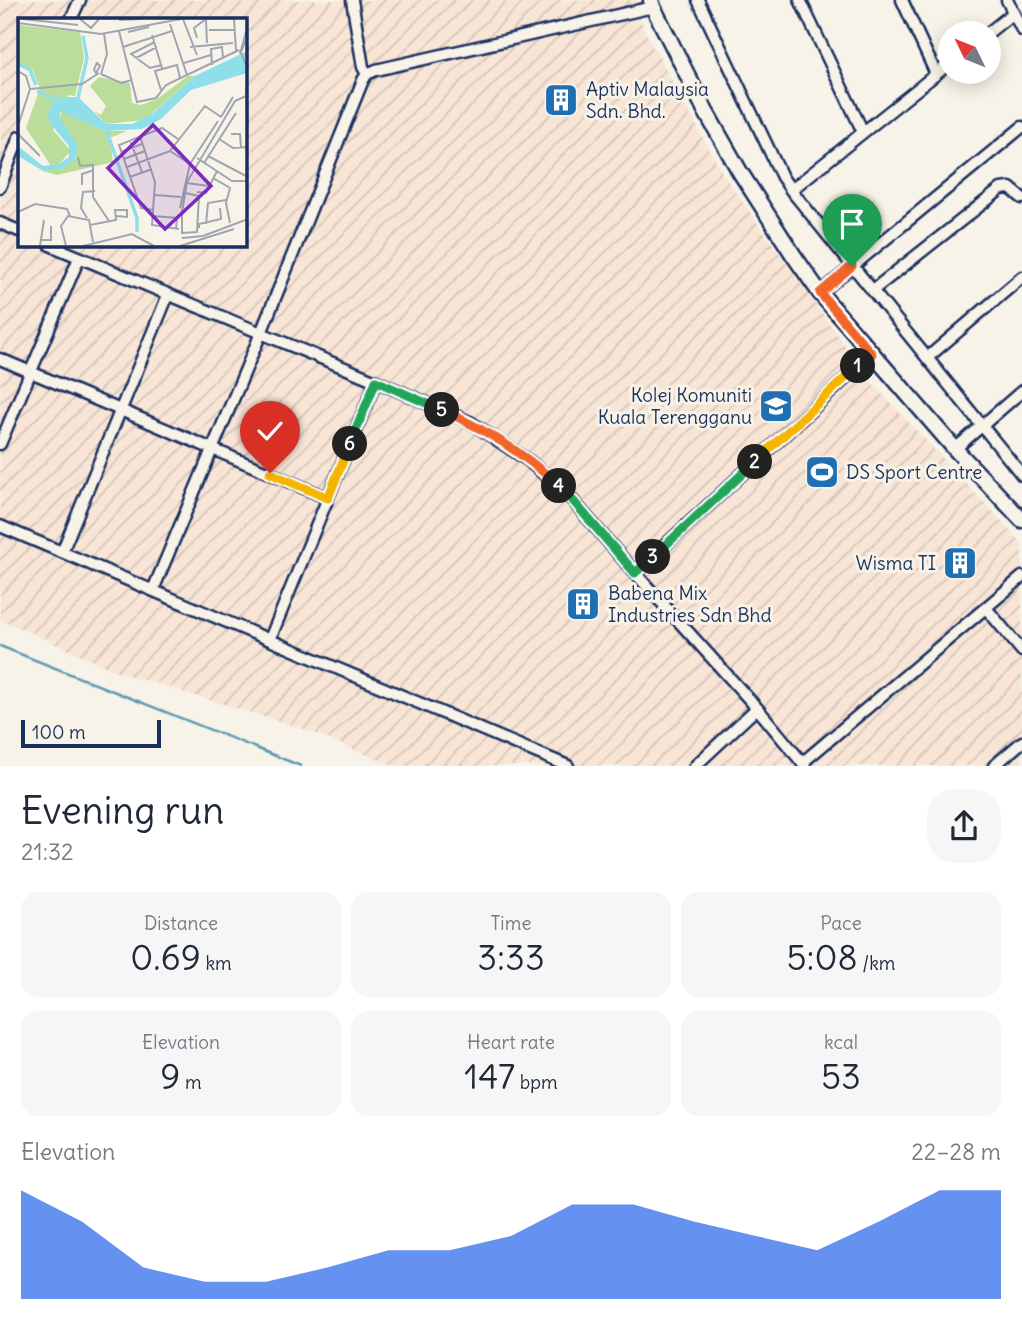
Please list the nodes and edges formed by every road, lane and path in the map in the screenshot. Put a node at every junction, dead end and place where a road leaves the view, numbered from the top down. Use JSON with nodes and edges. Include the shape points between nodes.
{"nodes":[{"id":1,"x":79,"y":0,"type":"edge"},
{"id":2,"x":352,"y":0,"type":"edge"},
{"id":3,"x":698,"y":0,"type":"edge"},
{"id":4,"x":800,"y":0,"type":"edge"},
{"id":5,"x":902,"y":0,"type":"edge"},
{"id":6,"x":1007,"y":0,"type":"edge"},
{"id":7,"x":652,"y":3,"type":"edge"},
{"id":8,"x":1013,"y":13,"type":"junction"},
{"id":9,"x":71,"y":18,"type":"edge"},
{"id":10,"x":1001,"y":23,"type":"edge"},
{"id":11,"x":1022,"y":30,"type":"edge"},
{"id":12,"x":368,"y":74,"type":"junction"},
{"id":13,"x":936,"y":74,"type":"joint"},
{"id":14,"x":1022,"y":127,"type":"edge"},
{"id":15,"x":863,"y":132,"type":"junction"},
{"id":16,"x":18,"y":140,"type":"edge"},
{"id":17,"x":0,"y":187,"type":"edge"},
{"id":18,"x":791,"y":190,"type":"junction"},
{"id":19,"x":1022,"y":198,"type":"edge"},
{"id":20,"x":0,"y":223,"type":"edge"},
{"id":21,"x":18,"y":231,"type":"edge"},
{"id":22,"x":54,"y":247,"type":"edge"},
{"id":23,"x":79,"y":258,"type":"junction"},
{"id":24,"x":852,"y":266,"type":"junction"},
{"id":25,"x":1022,"y":277,"type":"edge"},
{"id":26,"x":873,"y":290,"type":"junction"},
{"id":27,"x":820,"y":293,"type":"junction"},
{"id":28,"x":168,"y":295,"type":"junction"},
{"id":29,"x":261,"y":333,"type":"junction"},
{"id":30,"x":872,"y":354,"type":"junction"},
{"id":31,"x":927,"y":358,"type":"junction"},
{"id":32,"x":0,"y":359,"type":"edge"},
{"id":33,"x":30,"y":372,"type":"junction"},
{"id":34,"x":376,"y":381,"type":"junction"},
{"id":35,"x":1022,"y":391,"type":"edge"},
{"id":36,"x":121,"y":410,"type":"junction"},
{"id":37,"x":982,"y":425,"type":"junction"},
{"id":38,"x":0,"y":444,"type":"edge"},
{"id":39,"x":212,"y":449,"type":"junction"},
{"id":40,"x":955,"y":449,"type":"junction"},
{"id":41,"x":1022,"y":475,"type":"edge"},
{"id":42,"x":328,"y":498,"type":"junction"},
{"id":43,"x":1022,"y":520,"type":"edge"},
{"id":44,"x":0,"y":526,"type":"edge"},
{"id":45,"x":62,"y":552,"type":"junction"},
{"id":46,"x":635,"y":573,"type":"junction"},
{"id":47,"x":1022,"y":577,"type":"edge"},
{"id":48,"x":153,"y":590,"type":"junction"},
{"id":49,"x":986,"y":608,"type":"junction"},
{"id":50,"x":270,"y":639,"type":"junction"},
{"id":51,"x":1022,"y":651,"type":"edge"},
{"id":52,"x":757,"y":708,"type":"junction"},
{"id":53,"x":1022,"y":742,"type":"edge"},
{"id":54,"x":804,"y":765,"type":"edge"},
{"id":55,"x":568,"y":766,"type":"edge"},
{"id":56,"x":695,"y":766,"type":"edge"},
{"id":57,"x":994,"y":766,"type":"edge"}],
"edges":[{"from":1,"to":9,"type":"street"},
{"from":2,"to":12,"type":"street"},
{"from":3,"to":18,"type":"street"},
{"from":4,"to":15,"type":"street"},
{"from":5,"to":13,"type":"street"},
{"from":6,"to":8,"type":"street"},
{"from":7,"to":12,"type":"street"},
{"from":7,"to":27,"type":"street","via":[[740,172]]},
{"from":8,"to":10,"type":"street"},
{"from":8,"to":11,"type":"street"},
{"from":12,"to":29,"type":"street"},
{"from":13,"to":15,"type":"street"},
{"from":14,"to":24,"type":"street"},
{"from":15,"to":18,"type":"street"},
{"from":16,"to":17,"type":"street"},
{"from":18,"to":24,"type":"street"},
{"from":19,"to":26,"type":"street","via":[[1010,188],[1001,188]]},
{"from":20,"to":21,"type":"street"},
{"from":22,"to":23,"type":"street"},
{"from":23,"to":28,"type":"street"},
{"from":23,"to":33,"type":"street"},
{"from":24,"to":26,"type":"street"},
{"from":24,"to":27,"type":"street"},
{"from":25,"to":31,"type":"street"},
{"from":26,"to":31,"type":"street"},
{"from":27,"to":30,"type":"street"},
{"from":28,"to":29,"type":"street"},
{"from":28,"to":36,"type":"street"},
{"from":29,"to":34,"type":"street"},
{"from":29,"to":39,"type":"street"},
{"from":30,"to":40,"type":"street"},
{"from":30,"to":46,"type":"street"},
{"from":31,"to":37,"type":"street"},
{"from":32,"to":33,"type":"street"},
{"from":33,"to":36,"type":"street"},
{"from":33,"to":38,"type":"street"},
{"from":34,"to":42,"type":"street"},
{"from":34,"to":46,"type":"street","via":[[470,422],[529,461],[577,506]]},
{"from":35,"to":37,"type":"street"},
{"from":36,"to":39,"type":"street"},
{"from":36,"to":45,"type":"street"},
{"from":37,"to":40,"type":"street"},
{"from":37,"to":41,"type":"street"},
{"from":39,"to":42,"type":"street"},
{"from":39,"to":48,"type":"street"},
{"from":40,"to":43,"type":"street"},
{"from":42,"to":50,"type":"street"},
{"from":44,"to":45,"type":"street"},
{"from":45,"to":48,"type":"street"},
{"from":46,"to":52,"type":"street"},
{"from":47,"to":49,"type":"street"},
{"from":48,"to":50,"type":"street"},
{"from":49,"to":51,"type":"street"},
{"from":49,"to":54,"type":"street"},
{"from":50,"to":55,"type":"street"},
{"from":52,"to":54,"type":"street"},
{"from":52,"to":56,"type":"street"},
{"from":53,"to":57,"type":"street"}]}
